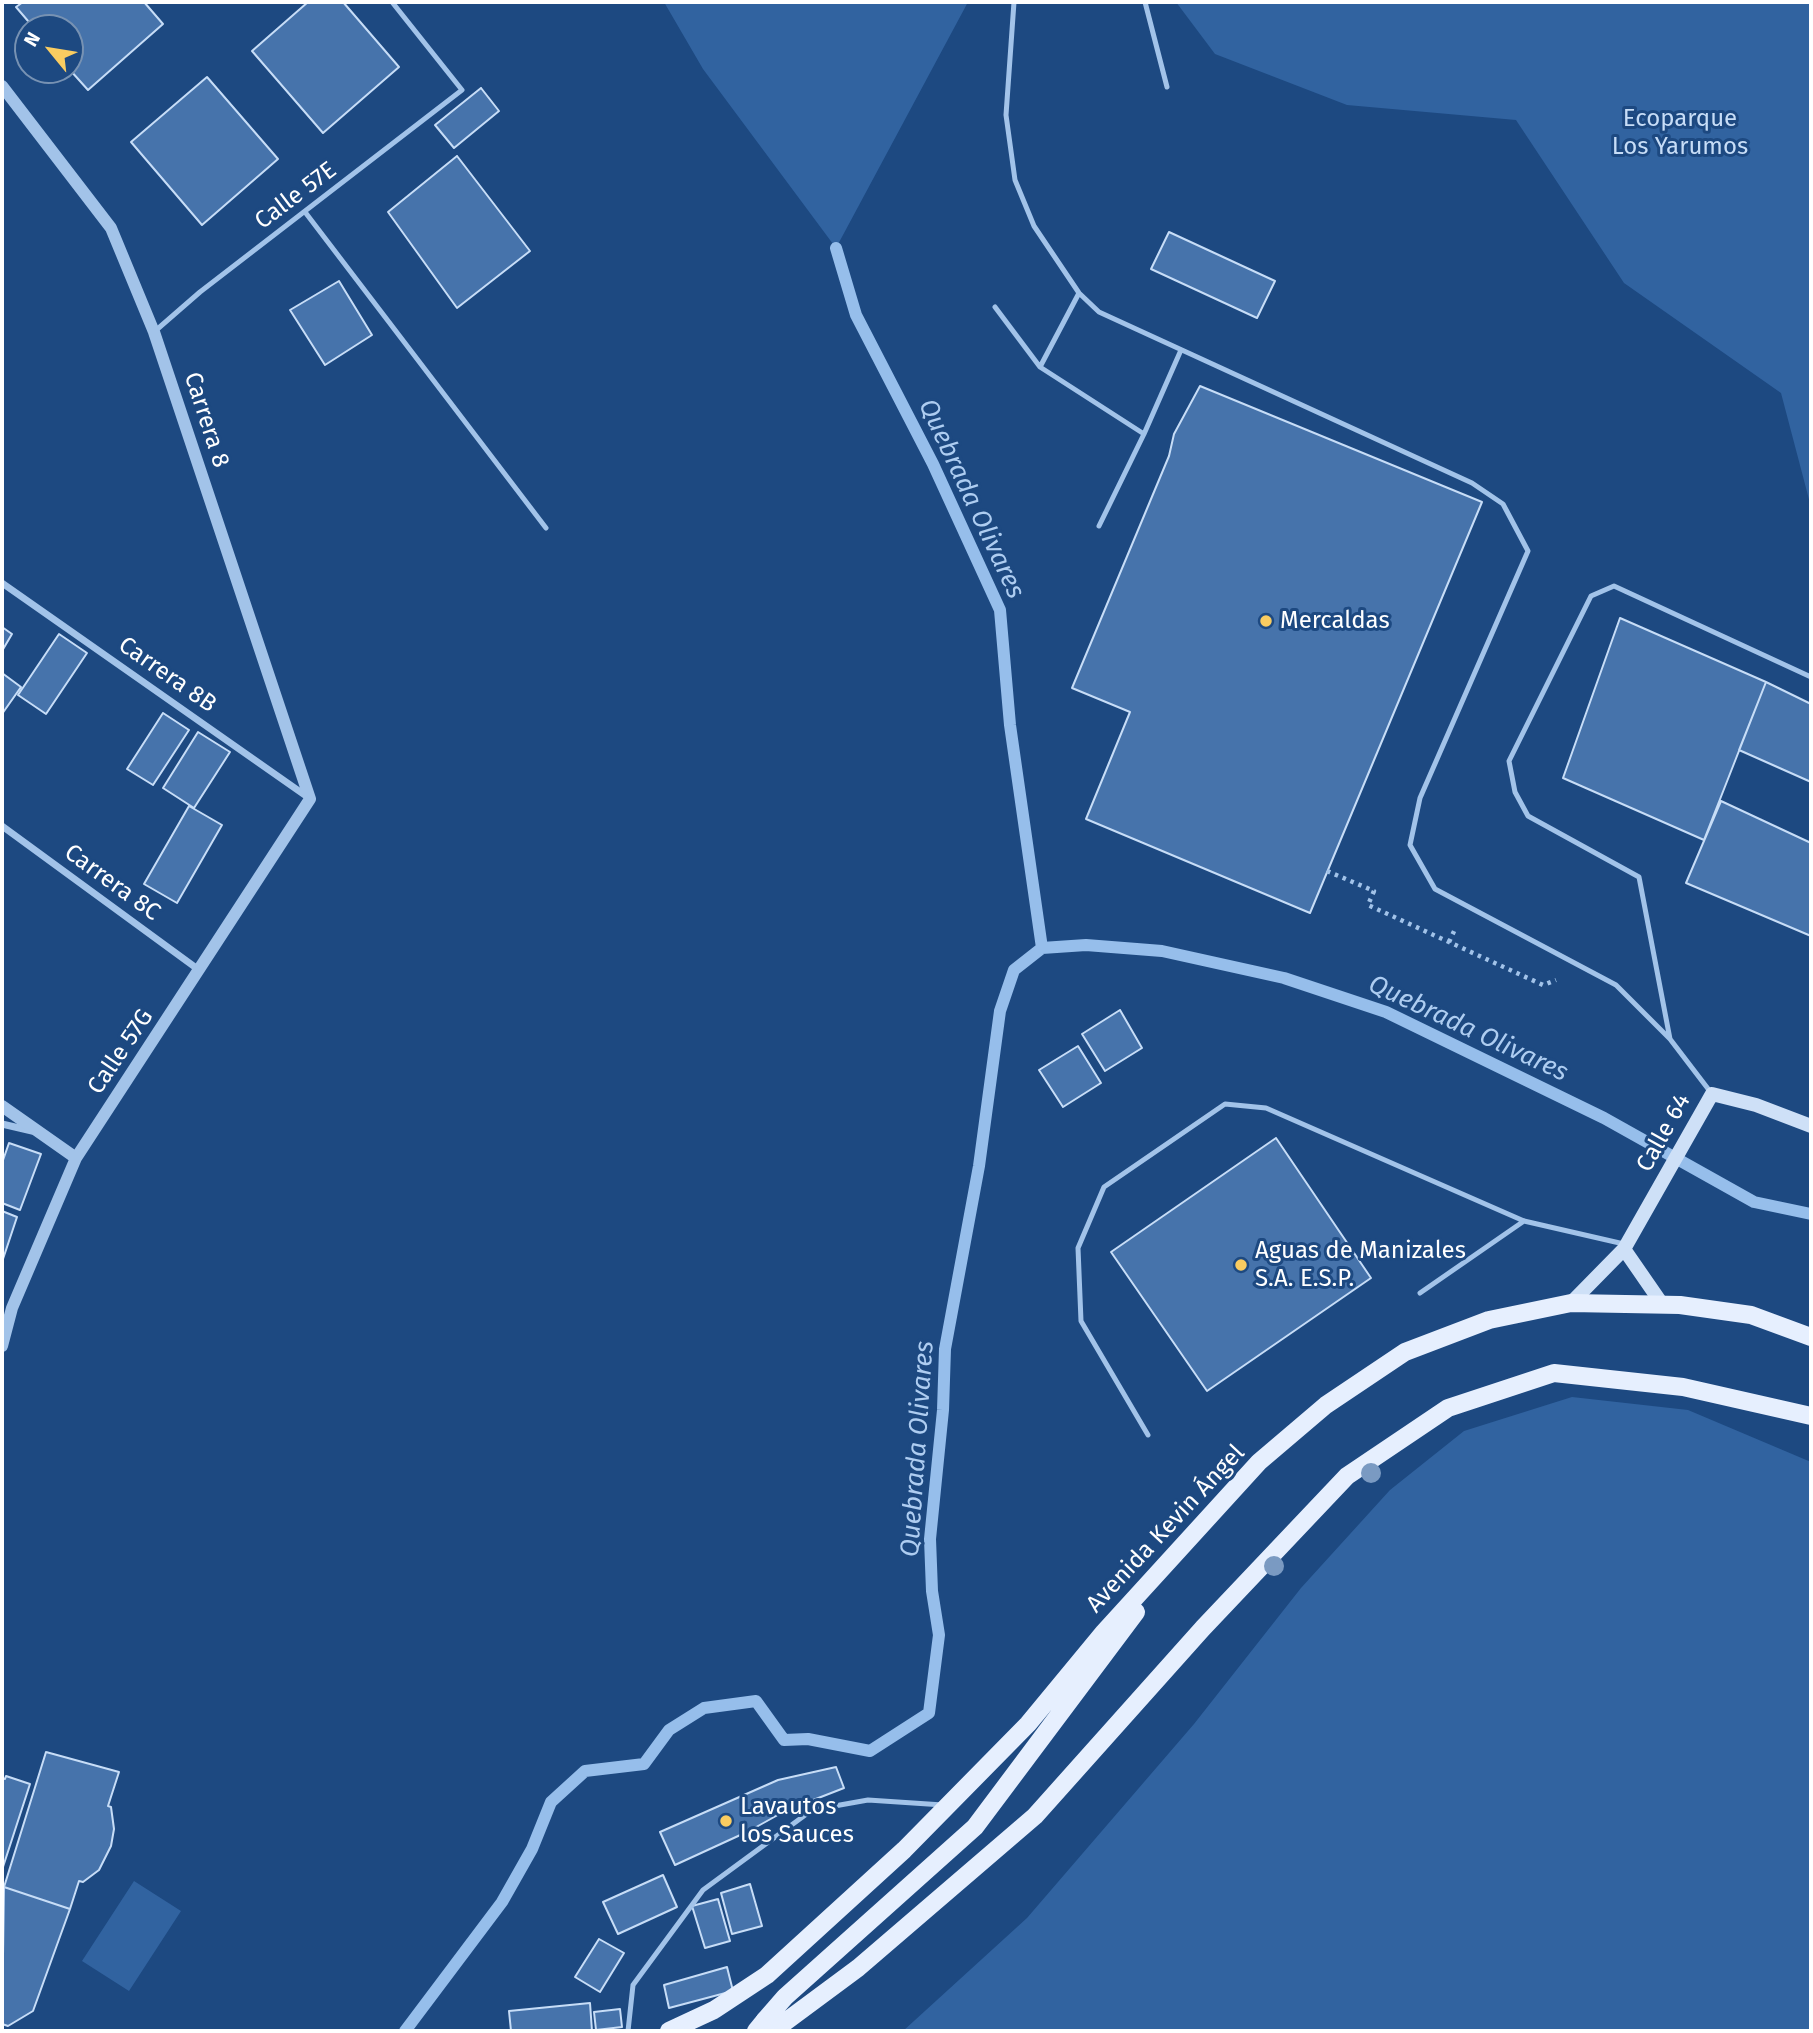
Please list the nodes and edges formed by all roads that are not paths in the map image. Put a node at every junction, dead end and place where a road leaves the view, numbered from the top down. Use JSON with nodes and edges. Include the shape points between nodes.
{"nodes":[{"id":1,"x":392,"y":2,"type":"edge"},
{"id":2,"x":1014,"y":2,"type":"edge"},
{"id":3,"x":1144,"y":2,"type":"edge"},
{"id":4,"x":2,"y":86,"type":"edge"},
{"id":5,"x":1167,"y":87,"type":"dead end"},
{"id":6,"x":305,"y":212,"type":"junction"},
{"id":7,"x":1079,"y":293,"type":"junction"},
{"id":8,"x":995,"y":307,"type":"dead end"},
{"id":9,"x":154,"y":332,"type":"junction"},
{"id":10,"x":1181,"y":350,"type":"junction"},
{"id":11,"x":1040,"y":367,"type":"junction"},
{"id":12,"x":1144,"y":434,"type":"junction"},
{"id":13,"x":1099,"y":526,"type":"dead end"},
{"id":14,"x":546,"y":528,"type":"dead end"},
{"id":15,"x":2,"y":583,"type":"edge"},
{"id":16,"x":1811,"y":677,"type":"edge"},
{"id":17,"x":310,"y":799,"type":"junction"},
{"id":18,"x":2,"y":828,"type":"edge"},
{"id":19,"x":200,"y":971,"type":"junction"},
{"id":20,"x":1670,"y":1039,"type":"junction"},
{"id":21,"x":1712,"y":1094,"type":"junction"},
{"id":22,"x":2,"y":1106,"type":"edge"},
{"id":23,"x":2,"y":1124,"type":"edge"},
{"id":24,"x":1811,"y":1126,"type":"edge"},
{"id":25,"x":37,"y":1132,"type":"junction"},
{"id":26,"x":76,"y":1158,"type":"junction"},
{"id":27,"x":1524,"y":1221,"type":"junction"},
{"id":28,"x":1625,"y":1247,"type":"junction"},
{"id":29,"x":1420,"y":1293,"type":"dead end"},
{"id":30,"x":1571,"y":1303,"type":"junction"},
{"id":31,"x":1671,"y":1304,"type":"junction"},
{"id":32,"x":7,"y":1307,"type":"edge"},
{"id":33,"x":1811,"y":1337,"type":"edge"},
{"id":34,"x":2,"y":1346,"type":"edge"},
{"id":35,"x":1811,"y":1416,"type":"edge"},
{"id":36,"x":1148,"y":1436,"type":"dead end"},
{"id":37,"x":1192,"y":1536,"type":"junction"},
{"id":38,"x":949,"y":1806,"type":"junction"},
{"id":39,"x":764,"y":2028,"type":"edge"},
{"id":40,"x":628,"y":2031,"type":"edge"},
{"id":41,"x":669,"y":2031,"type":"edge"}],
"edges":[{"from":1,"to":6,"type":"lane","name":"Calle 57E","via":[[462,90]]},
{"from":2,"to":7,"type":"lane","via":[[1006,115],[1015,180],[1034,226]]},
{"from":3,"to":5,"type":"lane"},
{"from":4,"to":9,"type":"street","name":"Carrera 8","via":[[111,228]]},
{"from":6,"to":9,"type":"lane","name":"Calle 57E"},
{"from":6,"to":14,"type":"lane"},
{"from":7,"to":10,"type":"lane","via":[[1099,312]]},
{"from":7,"to":11,"type":"lane"},
{"from":8,"to":11,"type":"lane"},
{"from":9,"to":17,"type":"street","name":"Carrera 8"},
{"from":10,"to":12,"type":"lane"},
{"from":10,"to":20,"type":"lane","via":[[1472,483],[1503,504],[1528,551],[1420,798],[1410,845],[1435,889],[1616,985]]},
{"from":11,"to":12,"type":"lane"},
{"from":12,"to":13,"type":"lane"},
{"from":15,"to":17,"type":"street","name":"Carrera 8B"},
{"from":16,"to":20,"type":"lane","via":[[1614,586],[1591,596],[1509,761],[1515,792],[1528,816],[1639,877]]},
{"from":17,"to":19,"type":"street","name":"Calle 57G"},
{"from":18,"to":19,"type":"street","name":"Carrera 8C"},
{"from":19,"to":26,"type":"street","name":"Calle 57G"},
{"from":20,"to":21,"type":"lane"},
{"from":21,"to":24,"type":"main road","name":"Calle 64"},
{"from":21,"to":28,"type":"main road","name":"Calle 64"},
{"from":22,"to":25,"type":"street"},
{"from":23,"to":25,"type":"street"},
{"from":25,"to":26,"type":"street"},
{"from":26,"to":32,"type":"street","name":"Calle 57G"},
{"from":27,"to":28,"type":"lane"},
{"from":27,"to":29,"type":"lane"},
{"from":27,"to":36,"type":"lane","via":[[1266,1108],[1224,1104],[1104,1187],[1078,1248],[1080,1321]]},
{"from":28,"to":30,"type":"main road","name":"Calle 64"},
{"from":28,"to":31,"type":"main road"},
{"from":30,"to":31,"type":"main road","name":"Avenida Kevin Ángel"},
{"from":30,"to":37,"type":"main road","name":"Avenida Kevin Ángel","via":[[1489,1320],[1405,1352],[1326,1405],[1259,1462]]},
{"from":31,"to":33,"type":"main road","name":"Avenida Kevin Ángel","via":[[1751,1315]]},
{"from":32,"to":34,"type":"street","name":"Calle 57G"},
{"from":35,"to":39,"type":"main road","via":[[1683,1387],[1554,1373],[1448,1408],[1347,1476],[1202,1628],[1035,1816],[858,1968]]},
{"from":37,"to":38,"type":"main road","name":"Avenida Kevin Ángel","via":[[1028,1724]]},
{"from":37,"to":39,"type":"main road","via":[[975,1827],[785,1997]]},
{"from":38,"to":40,"type":"lane","via":[[868,1800],[812,1810],[703,1890],[633,1985]]},
{"from":38,"to":41,"type":"main road","name":"Avenida Kevin Ángel","via":[[767,1975],[714,2010]]}]}
